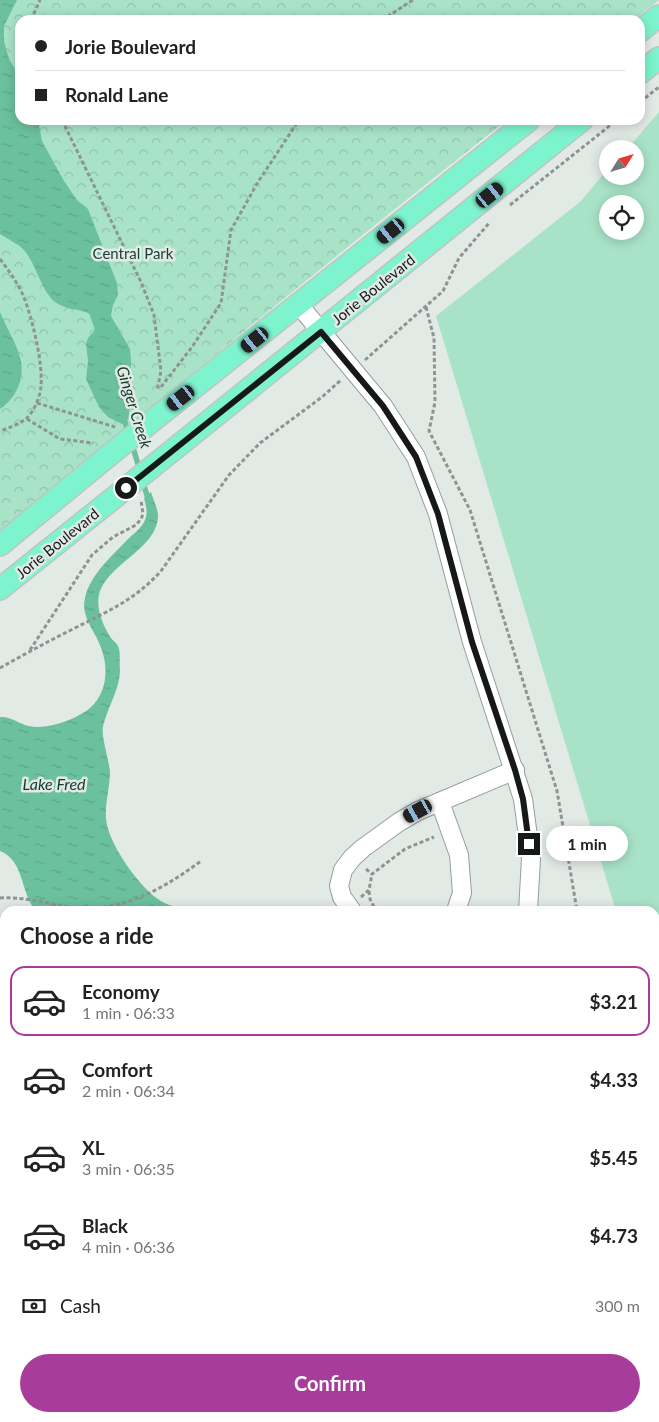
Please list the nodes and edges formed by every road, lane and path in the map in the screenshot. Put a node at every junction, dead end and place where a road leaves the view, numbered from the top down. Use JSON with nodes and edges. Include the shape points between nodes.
{"nodes":[{"id":1,"x":40,"y":0,"type":"edge"},
{"id":2,"x":414,"y":0,"type":"edge"},
{"id":3,"x":33,"y":15,"type":"edge"},
{"id":4,"x":390,"y":15,"type":"edge"},
{"id":5,"x":659,"y":16,"type":"edge"},
{"id":6,"x":645,"y":27,"type":"edge"},
{"id":7,"x":659,"y":58,"type":"edge"},
{"id":8,"x":645,"y":69,"type":"edge"},
{"id":9,"x":659,"y":87,"type":"edge"},
{"id":10,"x":645,"y":98,"type":"edge"},
{"id":11,"x":64,"y":125,"type":"edge"},
{"id":12,"x":296,"y":125,"type":"edge"},
{"id":13,"x":523,"y":125,"type":"edge"},
{"id":14,"x":576,"y":125,"type":"edge"},
{"id":15,"x":611,"y":125,"type":"edge"},
{"id":16,"x":503,"y":211,"type":"dead end"},
{"id":17,"x":496,"y":217,"type":"dead end"},
{"id":18,"x":0,"y":259,"type":"edge"},
{"id":19,"x":298,"y":304,"type":"junction"},
{"id":20,"x":426,"y":308,"type":"junction"},
{"id":21,"x":321,"y":332,"type":"junction"},
{"id":22,"x":353,"y":370,"type":"junction"},
{"id":23,"x":37,"y":403,"type":"junction"},
{"id":24,"x":27,"y":419,"type":"junction"},
{"id":25,"x":128,"y":430,"type":"junction"},
{"id":26,"x":0,"y":431,"type":"edge"},
{"id":27,"x":101,"y":450,"type":"junction"},
{"id":28,"x":134,"y":494,"type":"junction"},
{"id":29,"x":0,"y":545,"type":"edge"},
{"id":30,"x":0,"y":589,"type":"edge"},
{"id":31,"x":29,"y":651,"type":"junction"},
{"id":32,"x":0,"y":668,"type":"edge"},
{"id":33,"x":515,"y":770,"type":"junction"},
{"id":34,"x":440,"y":802,"type":"junction"},
{"id":35,"x":442,"y":838,"type":"dead end"},
{"id":36,"x":352,"y":858,"type":"junction"},
{"id":37,"x":201,"y":861,"type":"dead end"},
{"id":38,"x":372,"y":874,"type":"junction"},
{"id":39,"x":370,"y":890,"type":"junction"},
{"id":40,"x":0,"y":898,"type":"edge"},
{"id":41,"x":68,"y":906,"type":"edge"},
{"id":42,"x":103,"y":906,"type":"edge"},
{"id":43,"x":349,"y":906,"type":"edge"},
{"id":44,"x":352,"y":906,"type":"edge"},
{"id":45,"x":374,"y":906,"type":"edge"},
{"id":46,"x":458,"y":906,"type":"edge"},
{"id":47,"x":528,"y":906,"type":"edge"},
{"id":48,"x":576,"y":906,"type":"edge"}],
"edges":[{"from":1,"to":3,"type":"path"},
{"from":2,"to":4,"type":"path"},
{"from":5,"to":6,"type":"main road"},
{"from":7,"to":8,"type":"main road"},
{"from":9,"to":10,"type":"path"},
{"from":11,"to":12,"type":"path","via":[[154,315],[161,371],[157,393],[222,303],[231,230]]},
{"from":13,"to":19,"type":"main road"},
{"from":14,"to":21,"type":"main road","name":"Jorie Boulevard"},
{"from":15,"to":16,"type":"path"},
{"from":17,"to":20,"type":"path","via":[[459,258],[443,291]]},
{"from":18,"to":23,"type":"path","via":[[14,278],[32,323],[41,385]]},
{"from":19,"to":21,"type":"street"},
{"from":19,"to":25,"type":"main road"},
{"from":20,"to":22,"type":"path"},
{"from":20,"to":48,"type":"path","via":[[434,338],[435,402],[429,431],[470,510],[543,744],[557,791]]},
{"from":21,"to":22,"type":"street"},
{"from":21,"to":28,"type":"main road","name":"Jorie Boulevard","bridge":true,"via":[[152,467]]},
{"from":22,"to":31,"type":"path","via":[[260,443],[229,475],[148,585],[124,604]]},
{"from":22,"to":33,"type":"street","via":[[383,406],[416,457],[438,514],[472,642]]},
{"from":23,"to":24,"type":"path"},
{"from":23,"to":25,"type":"path"},
{"from":24,"to":26,"type":"path"},
{"from":24,"to":27,"type":"path","via":[[60,439]]},
{"from":25,"to":27,"type":"main road","bridge":true},
{"from":27,"to":29,"type":"main road"},
{"from":28,"to":30,"type":"main road","name":"Jorie Boulevard"},
{"from":28,"to":31,"type":"path","via":[[143,514],[141,519],[92,555]]},
{"from":31,"to":32,"type":"path"},
{"from":33,"to":34,"type":"street"},
{"from":33,"to":47,"type":"street","via":[[523,799],[530,859]]},
{"from":34,"to":36,"type":"street","via":[[399,822]]},
{"from":34,"to":46,"type":"street","via":[[459,855],[462,893]]},
{"from":35,"to":38,"type":"path","via":[[433,837],[405,849]]},
{"from":36,"to":38,"type":"path"},
{"from":36,"to":43,"type":"street","via":[[343,870],[340,886]]},
{"from":37,"to":42,"type":"path","via":[[154,891],[132,901]]},
{"from":38,"to":39,"type":"path"},
{"from":39,"to":44,"type":"path"},
{"from":39,"to":45,"type":"path"},
{"from":40,"to":41,"type":"path","via":[[24,898]]}]}
